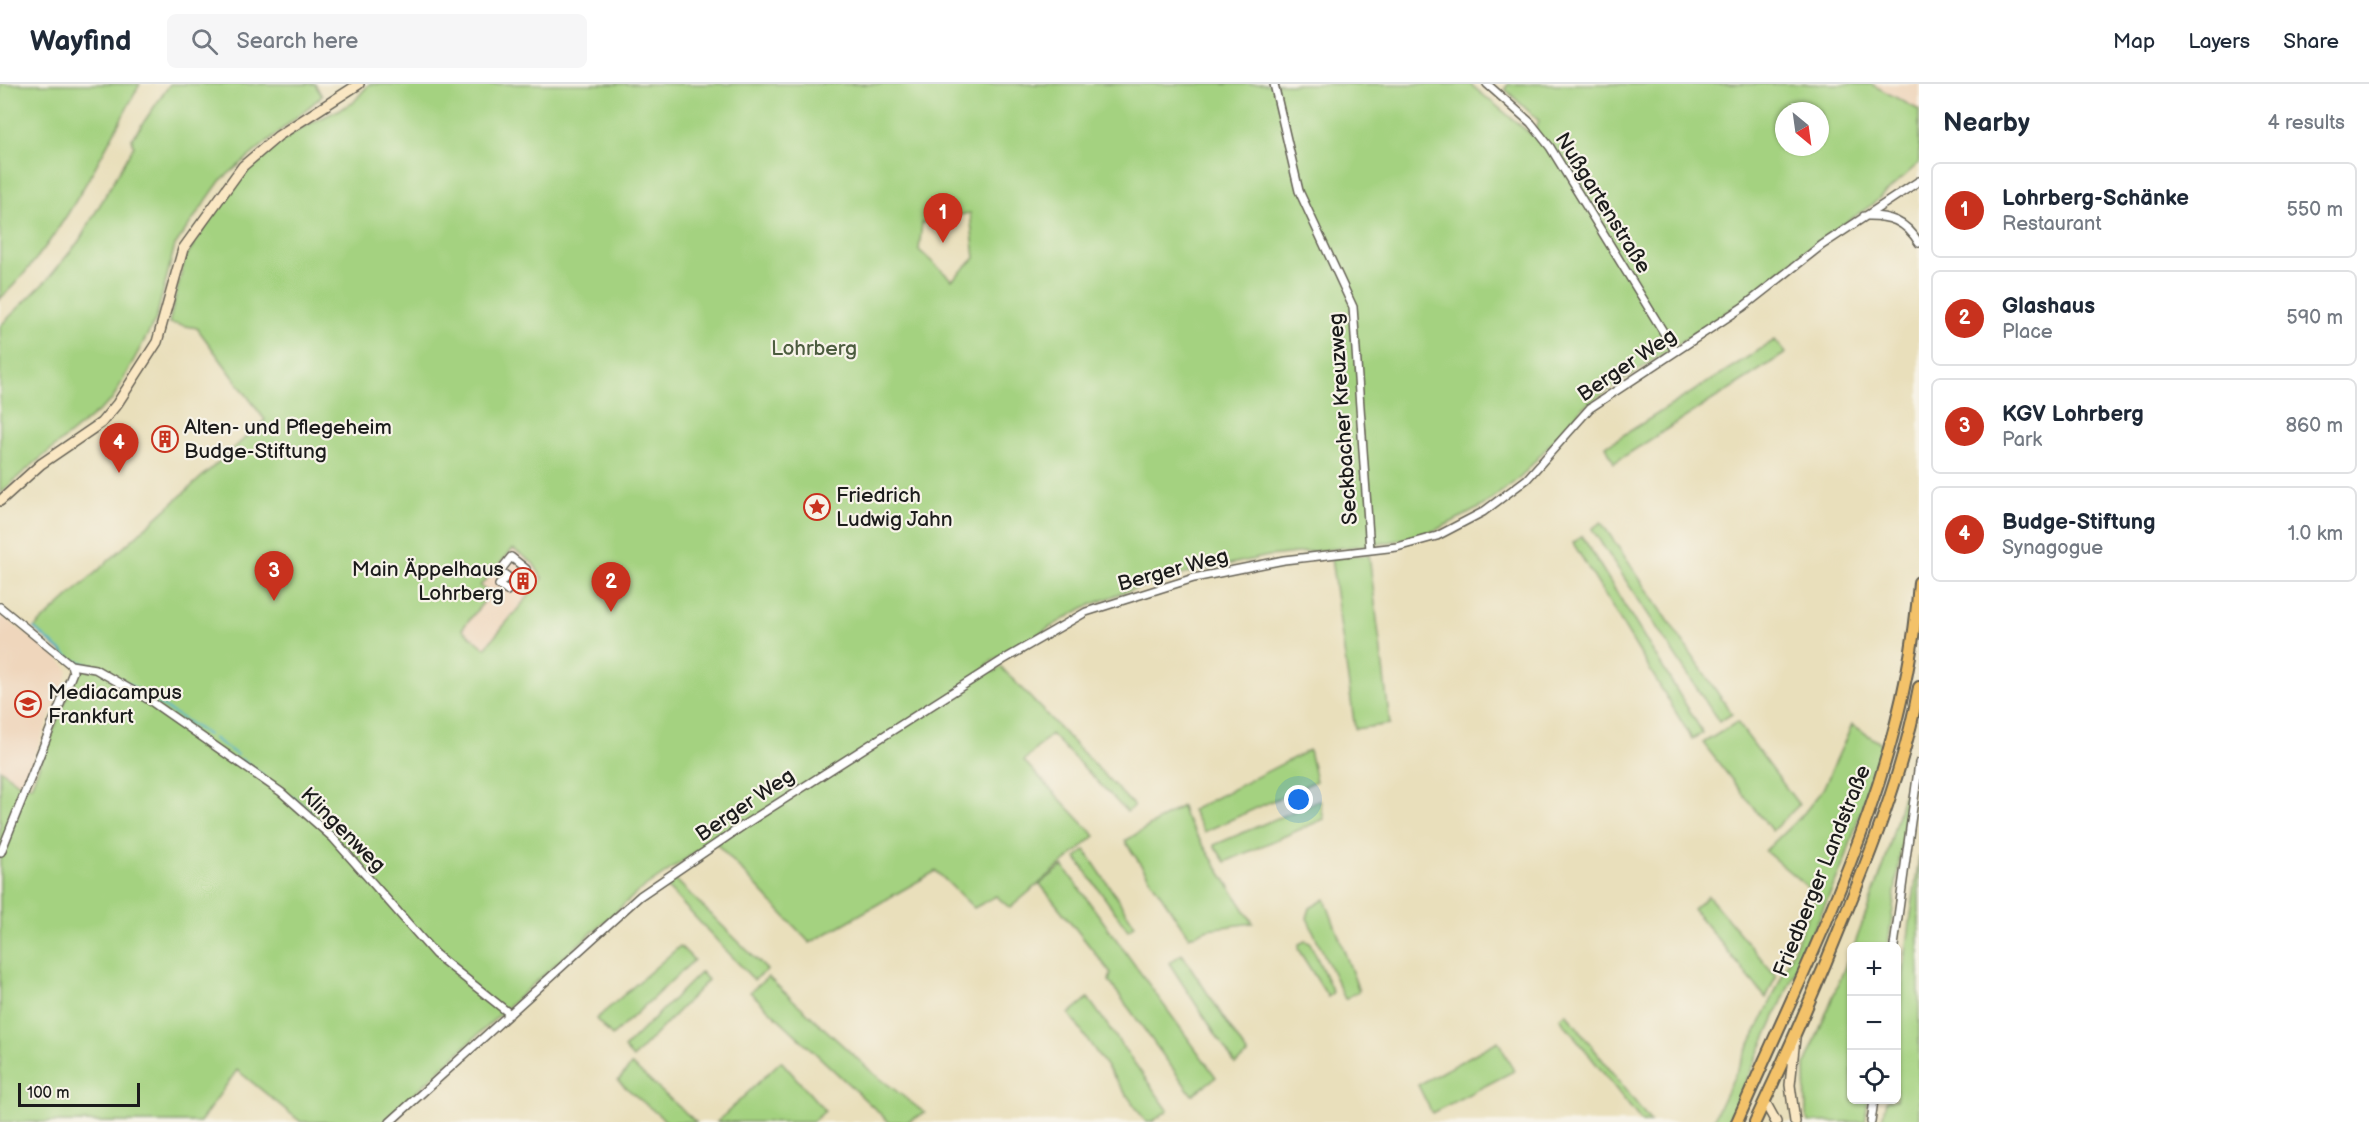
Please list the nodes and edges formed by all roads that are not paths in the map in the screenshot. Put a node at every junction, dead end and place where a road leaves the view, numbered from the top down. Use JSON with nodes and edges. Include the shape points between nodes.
{"nodes":[{"id":1,"x":359,"y":84,"type":"edge"},
{"id":2,"x":1274,"y":84,"type":"edge"},
{"id":3,"x":1487,"y":84,"type":"edge"},
{"id":4,"x":1919,"y":181,"type":"edge"},
{"id":5,"x":1862,"y":216,"type":"junction"},
{"id":6,"x":1919,"y":243,"type":"edge"},
{"id":7,"x":1675,"y":351,"type":"junction"},
{"id":8,"x":0,"y":501,"type":"edge"},
{"id":9,"x":1370,"y":550,"type":"junction"},
{"id":10,"x":512,"y":557,"type":"joint"},
{"id":11,"x":1919,"y":582,"type":"edge"},
{"id":12,"x":0,"y":607,"type":"edge"},
{"id":13,"x":71,"y":665,"type":"junction"},
{"id":14,"x":1919,"y":687,"type":"edge"},
{"id":15,"x":1919,"y":763,"type":"edge"},
{"id":16,"x":1,"y":852,"type":"edge"},
{"id":17,"x":1895,"y":942,"type":"edge"},
{"id":18,"x":510,"y":1014,"type":"junction"},
{"id":19,"x":1796,"y":1036,"type":"junction"},
{"id":20,"x":1763,"y":1062,"type":"junction"},
{"id":21,"x":1765,"y":1101,"type":"junction"},
{"id":22,"x":1873,"y":1104,"type":"edge"},
{"id":23,"x":390,"y":1122,"type":"edge"},
{"id":24,"x":1737,"y":1122,"type":"edge"},
{"id":25,"x":1755,"y":1122,"type":"edge"},
{"id":26,"x":1776,"y":1122,"type":"edge"},
{"id":27,"x":1795,"y":1122,"type":"edge"},
{"id":28,"x":1871,"y":1122,"type":"edge"}],
"edges":[{"from":1,"to":8,"type":"main road","via":[[278,136],[243,166],[183,249],[157,342],[117,404],[101,423],[41,464]]},
{"from":2,"to":9,"type":"street","name":"Seckbacher Kreuzweg","via":[[1299,191],[1353,307]]},
{"from":3,"to":7,"type":"street","name":"Nußgartenstraße","via":[[1531,123],[1550,147]]},
{"from":4,"to":5,"type":"street","name":"Berger Weg"},
{"from":5,"to":6,"type":"street","via":[[1890,217],[1913,232]]},
{"from":5,"to":7,"type":"street","name":"Berger Weg","via":[[1743,307]]},
{"from":7,"to":9,"type":"street","name":"Berger Weg","via":[[1585,411],[1527,478],[1483,512],[1437,536]]},
{"from":9,"to":18,"type":"street","name":"Berger Weg","via":[[1284,560],[1194,578],[1096,609],[1063,625],[844,760],[640,896]]},
{"from":10,"to":10,"type":"street","via":[[500,570],[507,576],[499,585],[507,591],[526,569]]},
{"from":11,"to":20,"type":"main road","name":"Friedberger Landstraße","via":[[1904,692],[1874,804],[1827,921]]},
{"from":12,"to":13,"type":"street","name":"Klingenweg"},
{"from":13,"to":16,"type":"street","via":[[73,672]]},
{"from":13,"to":18,"type":"street","name":"Klingenweg","via":[[95,669],[149,700],[281,792],[333,838],[435,954]]},
{"from":14,"to":19,"type":"main road","name":"Friedberger Landstraße","via":[[1874,844]]},
{"from":15,"to":17,"type":"street"},
{"from":18,"to":23,"type":"street"},
{"from":19,"to":21,"type":"main road","name":"Friedberger Landstraße"},
{"from":19,"to":27,"type":"main road","name":"Friedberger Landstraße","via":[[1790,1085]]},
{"from":20,"to":21,"type":"main road"},
{"from":20,"to":24,"type":"main road","name":"Friedberger Landstraße"},
{"from":21,"to":25,"type":"main road","name":"Friedberger Landstraße"},
{"from":21,"to":26,"type":"main road"},
{"from":22,"to":28,"type":"street"}]}
